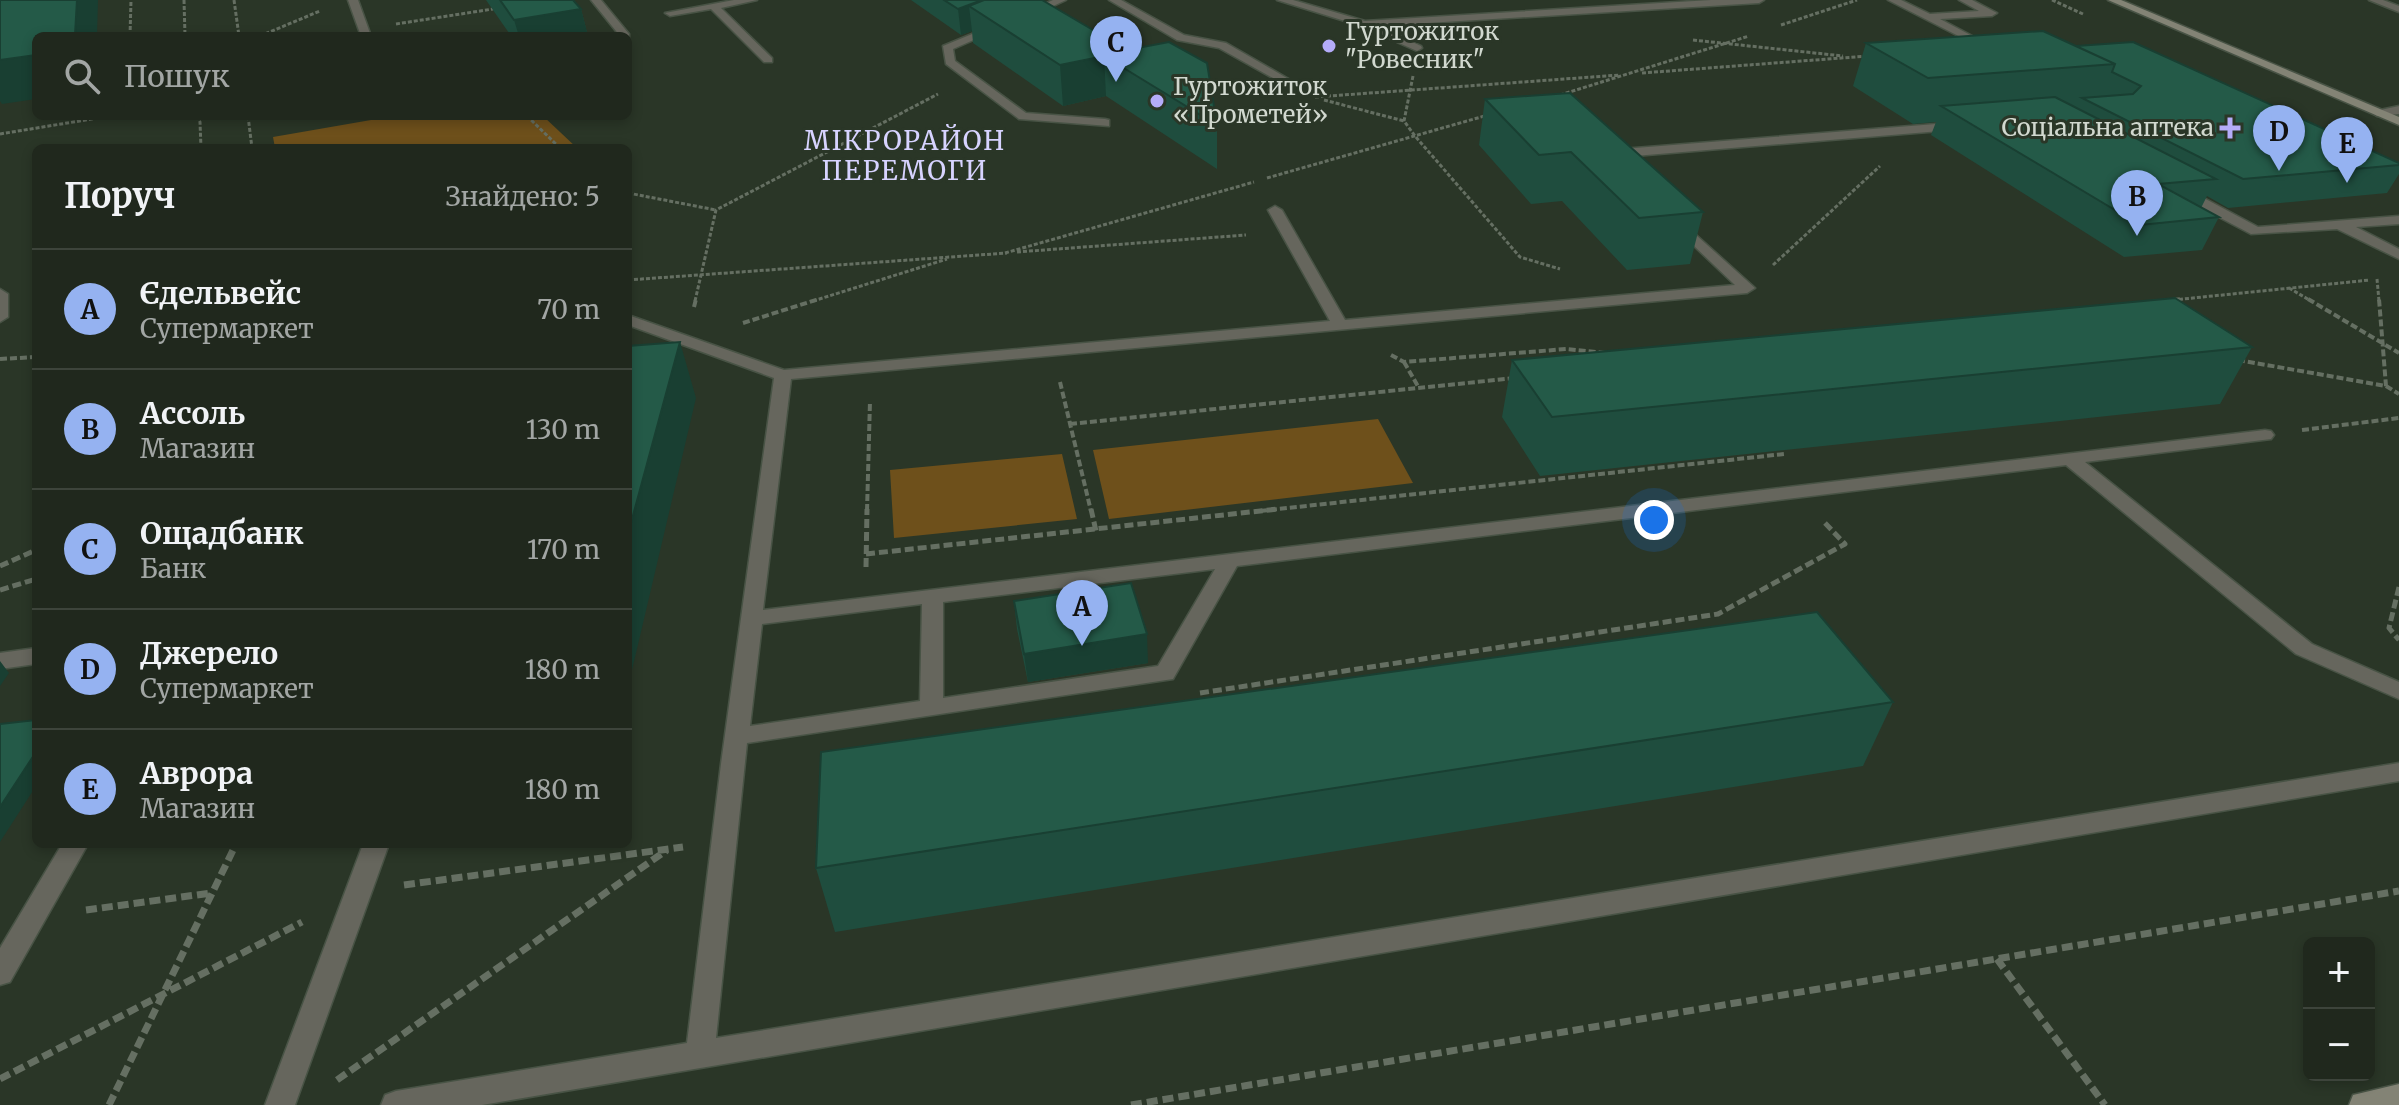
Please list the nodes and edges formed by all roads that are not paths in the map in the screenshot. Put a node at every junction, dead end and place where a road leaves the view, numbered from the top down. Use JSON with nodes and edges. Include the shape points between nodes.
{"nodes":[{"id":1,"x":353,"y":0,"type":"edge"},
{"id":2,"x":596,"y":0,"type":"edge"},
{"id":3,"x":752,"y":0,"type":"edge"},
{"id":4,"x":1061,"y":0,"type":"edge"},
{"id":5,"x":1114,"y":0,"type":"edge"},
{"id":6,"x":1282,"y":0,"type":"edge"},
{"id":7,"x":1759,"y":0,"type":"edge"},
{"id":8,"x":1893,"y":0,"type":"edge"},
{"id":9,"x":1964,"y":0,"type":"edge"},
{"id":10,"x":2113,"y":0,"type":"edge"},
{"id":11,"x":2374,"y":0,"type":"edge"},
{"id":12,"x":713,"y":6,"type":"junction"},
{"id":13,"x":2399,"y":9,"type":"edge"},
{"id":14,"x":670,"y":13,"type":"dead end"},
{"id":15,"x":1018,"y":18,"type":"edge"},
{"id":16,"x":1928,"y":18,"type":"junction"},
{"id":17,"x":1004,"y":24,"type":"edge"},
{"id":18,"x":1365,"y":24,"type":"junction"},
{"id":19,"x":365,"y":32,"type":"edge"},
{"id":20,"x":621,"y":32,"type":"edge"},
{"id":21,"x":1417,"y":48,"type":"road end"},
{"id":22,"x":2002,"y":54,"type":"edge"},
{"id":23,"x":768,"y":60,"type":"dead end"},
{"id":24,"x":1286,"y":81,"type":"road end"},
{"id":25,"x":2399,"y":110,"type":"edge"},
{"id":26,"x":2377,"y":112,"type":"junction"},
{"id":27,"x":2399,"y":121,"type":"edge"},
{"id":28,"x":1105,"y":123,"type":"dead end"},
{"id":29,"x":1980,"y":124,"type":"edge"},
{"id":30,"x":1615,"y":165,"type":"edge"},
{"id":31,"x":2172,"y":186,"type":"edge"},
{"id":32,"x":1275,"y":210,"type":"dead end"},
{"id":33,"x":1670,"y":216,"type":"edge"},
{"id":34,"x":2399,"y":220,"type":"edge"},
{"id":35,"x":2342,"y":226,"type":"junction"},
{"id":36,"x":2399,"y":255,"type":"edge"},
{"id":37,"x":0,"y":294,"type":"edge"},
{"id":38,"x":0,"y":317,"type":"edge"},
{"id":39,"x":632,"y":321,"type":"edge"},
{"id":40,"x":1340,"y":325,"type":"junction"},
{"id":41,"x":783,"y":375,"type":"junction"},
{"id":42,"x":2265,"y":435,"type":"road end"},
{"id":43,"x":2070,"y":459,"type":"junction"},
{"id":44,"x":1230,"y":560,"type":"junction"},
{"id":45,"x":933,"y":596,"type":"junction"},
{"id":46,"x":752,"y":618,"type":"junction"},
{"id":47,"x":32,"y":657,"type":"edge"},
{"id":48,"x":0,"y":661,"type":"edge"},
{"id":49,"x":2399,"y":691,"type":"edge"},
{"id":50,"x":931,"y":707,"type":"junction"},
{"id":51,"x":737,"y":736,"type":"junction"},
{"id":52,"x":2399,"y":772,"type":"edge"},
{"id":53,"x":73,"y":848,"type":"edge"},
{"id":54,"x":375,"y":848,"type":"edge"},
{"id":55,"x":0,"y":973,"type":"edge"},
{"id":56,"x":700,"y":1055,"type":"junction"},
{"id":57,"x":2399,"y":1098,"type":"edge"},
{"id":58,"x":280,"y":1105,"type":"edge"},
{"id":59,"x":396,"y":1105,"type":"edge"},
{"id":60,"x":2364,"y":1105,"type":"edge"}],
"edges":[{"from":1,"to":19,"type":"lane"},
{"from":2,"to":20,"type":"lane"},
{"from":3,"to":12,"type":"lane"},
{"from":4,"to":15,"type":"lane"},
{"from":5,"to":24,"type":"lane","via":[[1181,38],[1222,45]]},
{"from":6,"to":18,"type":"lane"},
{"from":7,"to":18,"type":"lane"},
{"from":8,"to":16,"type":"lane"},
{"from":9,"to":16,"type":"lane","via":[[1992,13]]},
{"from":10,"to":26,"type":"main road"},
{"from":11,"to":13,"type":"lane"},
{"from":12,"to":14,"type":"lane"},
{"from":12,"to":23,"type":"lane"},
{"from":16,"to":22,"type":"lane"},
{"from":17,"to":28,"type":"lane","via":[[947,48],[950,62],[1023,116]]},
{"from":18,"to":21,"type":"lane"},
{"from":25,"to":26,"type":"lane"},
{"from":26,"to":27,"type":"main road"},
{"from":29,"to":30,"type":"lane","via":[[1604,155]]},
{"from":31,"to":35,"type":"lane","via":[[2256,231]]},
{"from":32,"to":40,"type":"lane"},
{"from":33,"to":40,"type":"lane","via":[[1747,288]]},
{"from":34,"to":35,"type":"lane"},
{"from":35,"to":36,"type":"lane"},
{"from":37,"to":38,"type":"lane"},
{"from":39,"to":41,"type":"lane"},
{"from":40,"to":41,"type":"lane"},
{"from":41,"to":46,"type":"lane"},
{"from":42,"to":43,"type":"lane"},
{"from":43,"to":44,"type":"lane"},
{"from":43,"to":49,"type":"lane","via":[[2304,649]]},
{"from":44,"to":45,"type":"lane"},
{"from":44,"to":50,"type":"lane","via":[[1165,673]]},
{"from":45,"to":46,"type":"lane"},
{"from":45,"to":50,"type":"lane"},
{"from":46,"to":51,"type":"lane"},
{"from":47,"to":48,"type":"lane"},
{"from":50,"to":51,"type":"lane"},
{"from":51,"to":56,"type":"lane"},
{"from":52,"to":56,"type":"lane"},
{"from":53,"to":55,"type":"lane"},
{"from":54,"to":58,"type":"lane"},
{"from":56,"to":59,"type":"lane"},
{"from":57,"to":60,"type":"main road"}]}
